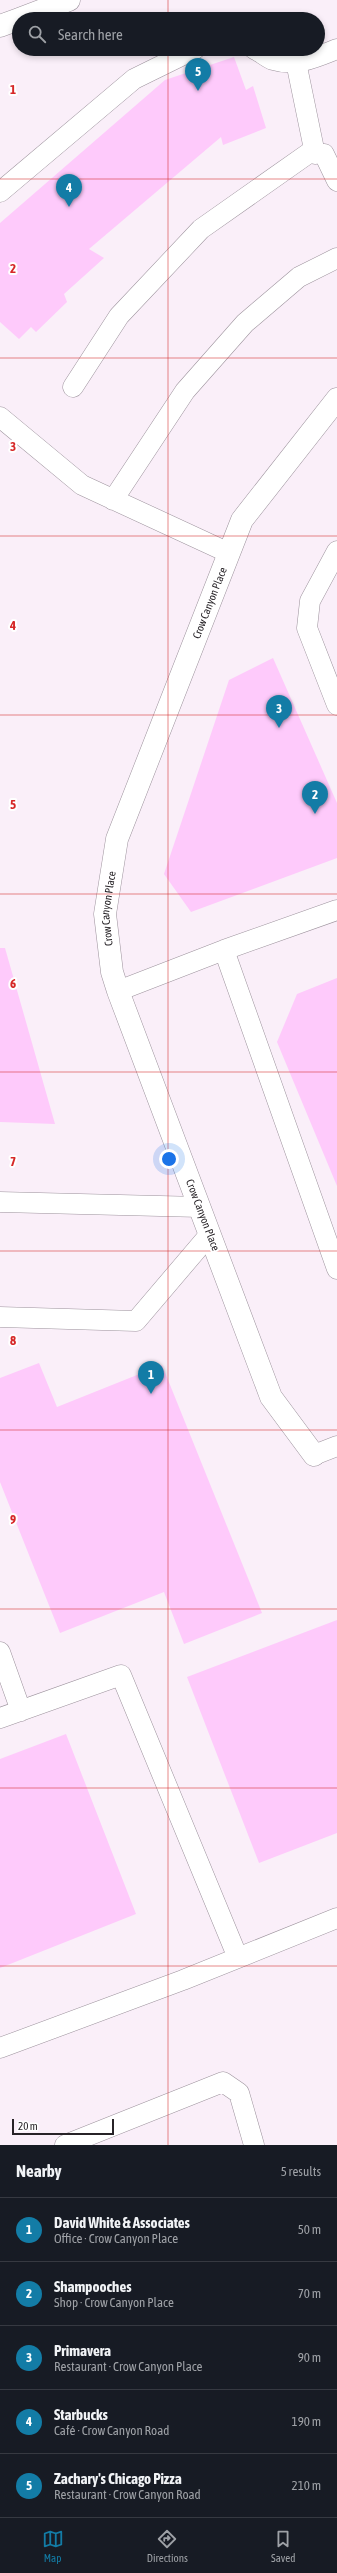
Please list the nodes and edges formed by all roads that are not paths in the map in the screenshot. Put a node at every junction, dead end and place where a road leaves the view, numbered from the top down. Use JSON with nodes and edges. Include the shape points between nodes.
{"nodes":[{"id":1,"x":69,"y":0,"type":"edge"},
{"id":2,"x":37,"y":12,"type":"edge"},
{"id":3,"x":12,"y":22,"type":"edge"},
{"id":4,"x":0,"y":26,"type":"edge"},
{"id":5,"x":337,"y":49,"type":"edge"},
{"id":6,"x":325,"y":54,"type":"edge"},
{"id":7,"x":180,"y":56,"type":"edge"},
{"id":8,"x":266,"y":56,"type":"edge"},
{"id":9,"x":320,"y":56,"type":"edge"},
{"id":10,"x":296,"y":62,"type":"junction"},
{"id":11,"x":315,"y":154,"type":"junction"},
{"id":12,"x":337,"y":181,"type":"edge"},
{"id":13,"x":0,"y":192,"type":"edge"},
{"id":14,"x":337,"y":258,"type":"edge"},
{"id":15,"x":73,"y":387,"type":"dead end"},
{"id":16,"x":337,"y":399,"type":"edge"},
{"id":17,"x":0,"y":417,"type":"edge"},
{"id":18,"x":113,"y":500,"type":"junction"},
{"id":19,"x":337,"y":551,"type":"edge"},
{"id":20,"x":229,"y":553,"type":"junction"},
{"id":21,"x":337,"y":705,"type":"edge"},
{"id":22,"x":337,"y":910,"type":"edge"},
{"id":23,"x":224,"y":950,"type":"junction"},
{"id":24,"x":118,"y":992,"type":"junction"},
{"id":25,"x":0,"y":1202,"type":"edge"},
{"id":26,"x":200,"y":1207,"type":"junction"},
{"id":27,"x":210,"y":1234,"type":"junction"},
{"id":28,"x":337,"y":1268,"type":"edge"},
{"id":29,"x":0,"y":1317,"type":"edge"},
{"id":30,"x":337,"y":1446,"type":"edge"},
{"id":31,"x":314,"y":1455,"type":"junction"},
{"id":32,"x":337,"y":1460,"type":"edge"},
{"id":33,"x":0,"y":1652,"type":"edge"},
{"id":34,"x":21,"y":1711,"type":"junction"},
{"id":35,"x":0,"y":1718,"type":"edge"},
{"id":36,"x":337,"y":1918,"type":"edge"},
{"id":37,"x":238,"y":1958,"type":"junction"},
{"id":38,"x":0,"y":2048,"type":"edge"},
{"id":39,"x":65,"y":2145,"type":"edge"},
{"id":40,"x":254,"y":2145,"type":"edge"}],
"edges":[{"from":1,"to":2,"type":"street"},
{"from":3,"to":4,"type":"street"},
{"from":5,"to":6,"type":"lane"},
{"from":7,"to":13,"type":"lane","via":[[134,79]]},
{"from":8,"to":10,"type":"lane","via":[[273,60]]},
{"from":9,"to":10,"type":"lane"},
{"from":10,"to":11,"type":"lane"},
{"from":11,"to":12,"type":"lane","via":[[324,154]]},
{"from":11,"to":15,"type":"lane","via":[[308,153],[201,229],[119,316]]},
{"from":14,"to":18,"type":"lane","via":[[299,277],[245,323],[185,391]]},
{"from":16,"to":20,"type":"street","name":"Crow Canyon Place","via":[[242,520]]},
{"from":17,"to":18,"type":"lane","via":[[82,485]]},
{"from":18,"to":20,"type":"lane"},
{"from":19,"to":21,"type":"lane","via":[[310,601],[307,628]]},
{"from":20,"to":24,"type":"street","name":"Crow Canyon Place","via":[[117,839],[105,914],[112,972]]},
{"from":22,"to":23,"type":"lane"},
{"from":23,"to":24,"type":"lane"},
{"from":23,"to":28,"type":"lane"},
{"from":24,"to":26,"type":"street","name":"Crow Canyon Place"},
{"from":25,"to":26,"type":"lane"},
{"from":26,"to":27,"type":"street","name":"Crow Canyon Place"},
{"from":27,"to":29,"type":"lane","via":[[136,1321]]},
{"from":27,"to":31,"type":"street","name":"Crow Canyon Place","via":[[271,1396]]},
{"from":30,"to":31,"type":"lane"},
{"from":31,"to":32,"type":"lane"},
{"from":33,"to":34,"type":"lane"},
{"from":34,"to":35,"type":"lane"},
{"from":34,"to":37,"type":"lane","via":[[121,1675]]},
{"from":36,"to":37,"type":"lane"},
{"from":37,"to":38,"type":"lane"},
{"from":39,"to":40,"type":"lane","via":[[223,2082],[240,2093]]}]}
